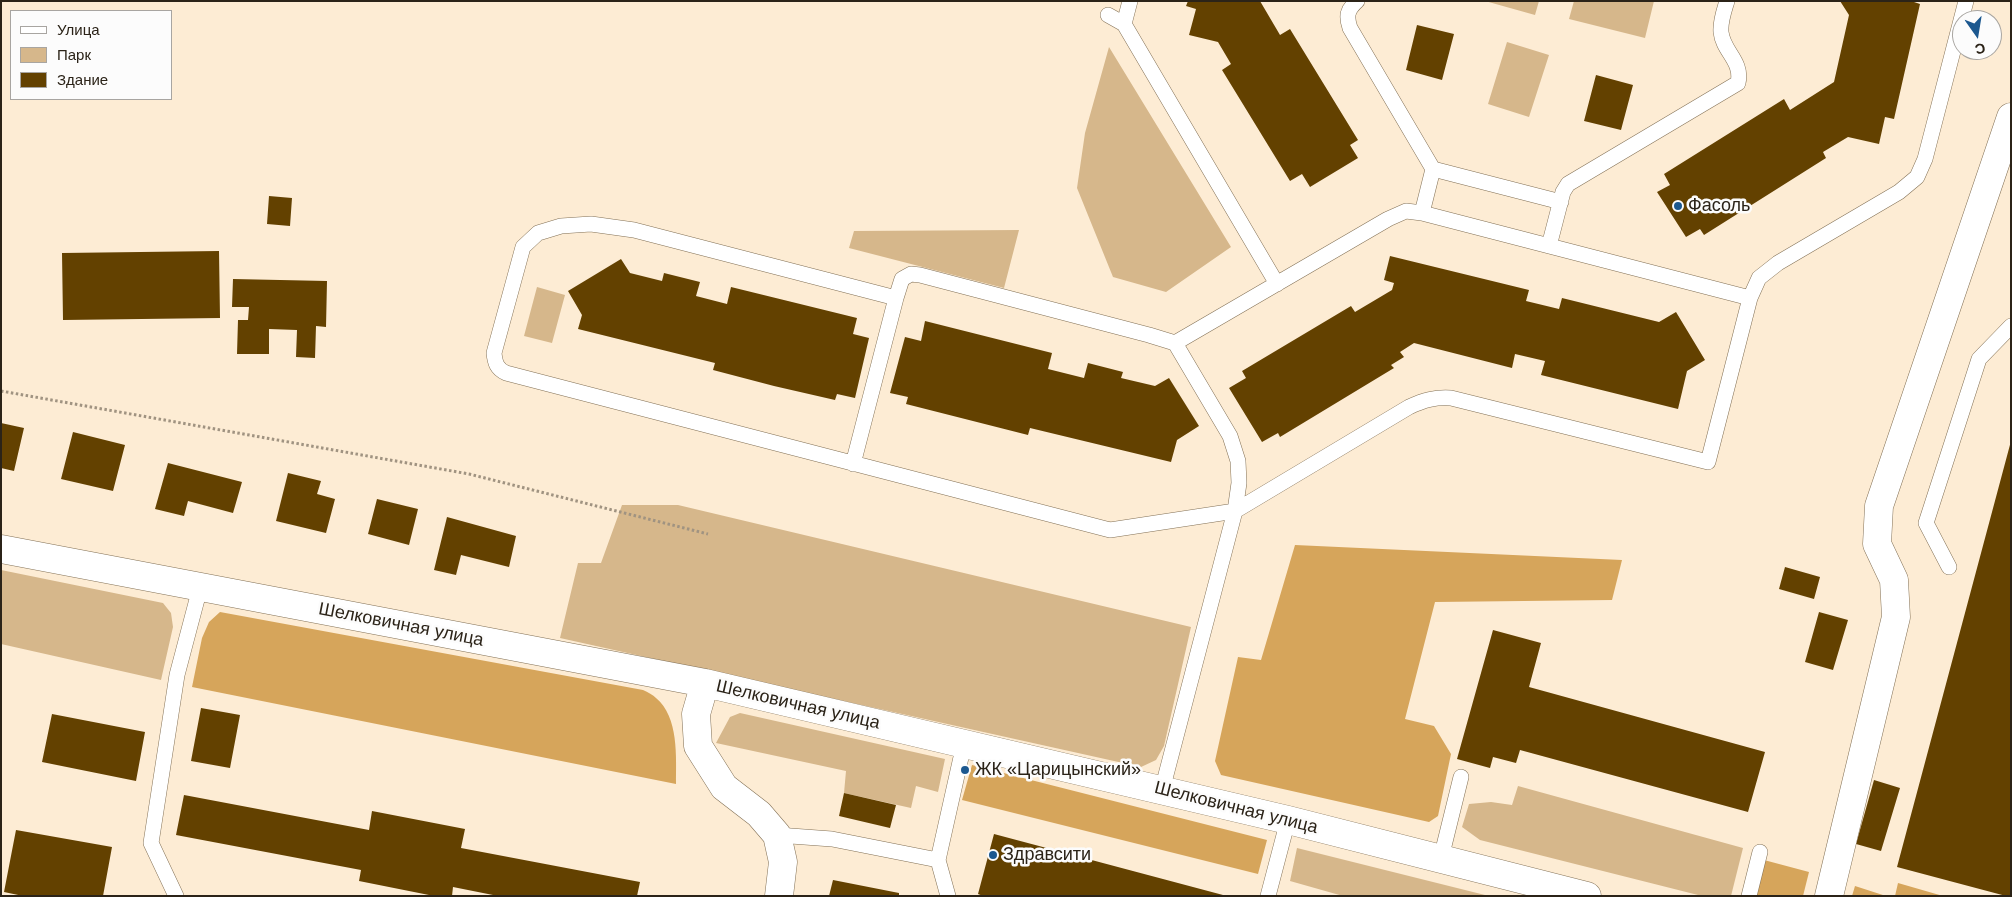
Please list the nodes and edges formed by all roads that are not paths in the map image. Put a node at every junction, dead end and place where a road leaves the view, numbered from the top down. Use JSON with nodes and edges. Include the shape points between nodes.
{"nodes":[{"id":1,"x":1130,"y":1,"type":"edge"},
{"id":2,"x":1357,"y":1,"type":"edge"},
{"id":3,"x":1727,"y":1,"type":"edge"},
{"id":4,"x":1966,"y":1,"type":"edge"},
{"id":5,"x":1108,"y":15,"type":"dead end"},
{"id":6,"x":1124,"y":24,"type":"junction"},
{"id":7,"x":2009,"y":128,"type":"edge"},
{"id":8,"x":1433,"y":169,"type":"junction"},
{"id":9,"x":1561,"y":202,"type":"junction"},
{"id":10,"x":1422,"y":213,"type":"junction"},
{"id":11,"x":1549,"y":246,"type":"junction"},
{"id":12,"x":1277,"y":284,"type":"junction"},
{"id":13,"x":896,"y":298,"type":"junction"},
{"id":14,"x":1750,"y":298,"type":"junction"},
{"id":15,"x":2011,"y":326,"type":"edge"},
{"id":16,"x":1175,"y":343,"type":"junction"},
{"id":17,"x":853,"y":464,"type":"junction"},
{"id":18,"x":1235,"y":512,"type":"junction"},
{"id":19,"x":1,"y":549,"type":"edge"},
{"id":20,"x":1949,"y":567,"type":"dead end"},
{"id":21,"x":200,"y":588,"type":"junction"},
{"id":22,"x":705,"y":683,"type":"junction"},
{"id":23,"x":964,"y":744,"type":"junction"},
{"id":24,"x":1461,"y":777,"type":"dead end"},
{"id":25,"x":1162,"y":790,"type":"junction"},
{"id":26,"x":1288,"y":820,"type":"junction"},
{"id":27,"x":778,"y":835,"type":"junction"},
{"id":28,"x":1760,"y":852,"type":"dead end"},
{"id":29,"x":1441,"y":858,"type":"junction"},
{"id":30,"x":938,"y":860,"type":"junction"},
{"id":31,"x":176,"y":896,"type":"edge"},
{"id":32,"x":779,"y":896,"type":"edge"},
{"id":33,"x":948,"y":896,"type":"edge"},
{"id":34,"x":1268,"y":896,"type":"edge"},
{"id":35,"x":1587,"y":896,"type":"edge"},
{"id":36,"x":1749,"y":896,"type":"edge"},
{"id":37,"x":1829,"y":896,"type":"edge"}],
"edges":[{"from":1,"to":6,"type":"lane"},
{"from":2,"to":8,"type":"lane","via":[[1349,8],[1346,18],[1350,28]]},
{"from":3,"to":9,"type":"lane","via":[[1721,34],[1740,74],[1738,83],[1568,184]]},
{"from":4,"to":14,"type":"lane","via":[[1925,159],[1917,177],[1899,192],[1778,263],[1759,278]]},
{"from":5,"to":6,"type":"lane"},
{"from":6,"to":12,"type":"lane"},
{"from":7,"to":37,"type":"street","via":[[1879,506],[1877,544],[1894,580],[1896,617]]},
{"from":8,"to":9,"type":"lane"},
{"from":8,"to":10,"type":"lane"},
{"from":9,"to":11,"type":"lane"},
{"from":10,"to":11,"type":"lane"},
{"from":10,"to":12,"type":"lane","via":[[1406,211],[1388,218]]},
{"from":11,"to":14,"type":"lane"},
{"from":12,"to":16,"type":"lane"},
{"from":13,"to":16,"type":"lane","via":[[902,279],[911,274],[920,275]]},
{"from":13,"to":17,"type":"lane"},
{"from":13,"to":17,"type":"lane","via":[[634,230],[591,224],[561,226],[538,233],[523,247],[494,354],[500,370],[506,373]]},
{"from":14,"to":18,"type":"lane","via":[[1714,463],[1461,400],[1437,397],[1409,407]]},
{"from":15,"to":20,"type":"lane","via":[[1979,359],[1926,523]]},
{"from":16,"to":18,"type":"lane","via":[[1230,436],[1238,461]]},
{"from":17,"to":18,"type":"lane","via":[[1110,530]]},
{"from":18,"to":25,"type":"lane"},
{"from":19,"to":21,"type":"street","name":"Шелковичная улица"},
{"from":21,"to":22,"type":"street","name":"Шелковичная улица"},
{"from":21,"to":31,"type":"lane","via":[[177,674],[151,843]]},
{"from":22,"to":23,"type":"street","name":"Шелковичная улица"},
{"from":22,"to":27,"type":"street","via":[[696,714],[698,746],[724,787],[759,814]]},
{"from":23,"to":25,"type":"street","name":"Шелковичная улица"},
{"from":23,"to":30,"type":"lane"},
{"from":24,"to":29,"type":"lane"},
{"from":25,"to":26,"type":"street","name":"Шелковичная улица"},
{"from":26,"to":29,"type":"street","name":"Шелковичная улица"},
{"from":26,"to":34,"type":"lane"},
{"from":27,"to":30,"type":"lane","via":[[832,839]]},
{"from":27,"to":32,"type":"street","via":[[783,862]]},
{"from":28,"to":36,"type":"lane"},
{"from":29,"to":35,"type":"street","name":"Шелковичная улица"},
{"from":30,"to":33,"type":"lane"}]}
